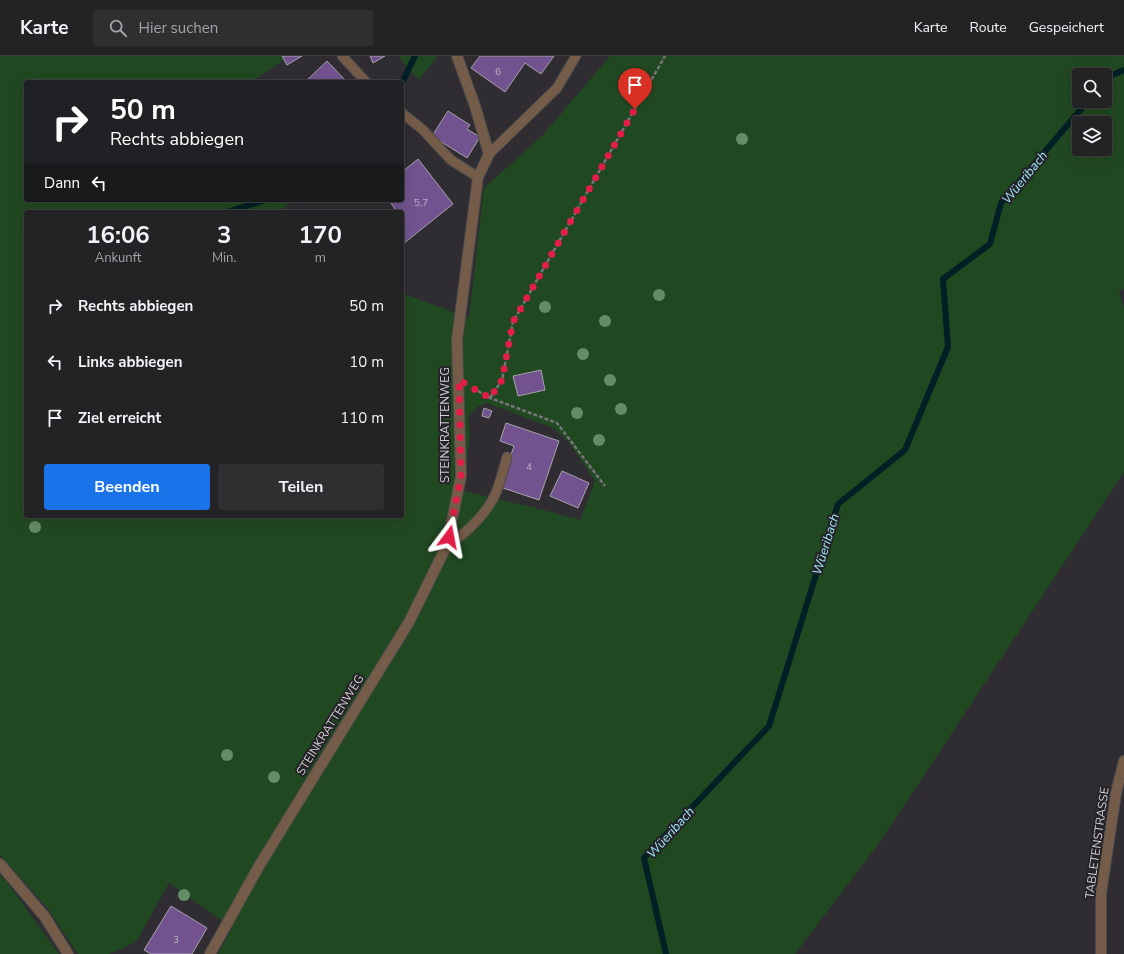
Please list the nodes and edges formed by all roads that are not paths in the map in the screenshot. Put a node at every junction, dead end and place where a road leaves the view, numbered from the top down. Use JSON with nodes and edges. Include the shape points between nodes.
{"nodes":[{"id":1,"x":342,"y":56,"type":"edge"},
{"id":2,"x":457,"y":56,"type":"edge"},
{"id":3,"x":576,"y":56,"type":"edge"},
{"id":4,"x":364,"y":80,"type":"edge"},
{"id":5,"x":404,"y":115,"type":"edge"},
{"id":6,"x":490,"y":154,"type":"junction"},
{"id":7,"x":478,"y":177,"type":"junction"},
{"id":8,"x":507,"y":456,"type":"dead end"},
{"id":9,"x":447,"y":545,"type":"junction"},
{"id":10,"x":1124,"y":761,"type":"edge"},
{"id":11,"x":0,"y":864,"type":"edge"},
{"id":12,"x":68,"y":954,"type":"edge"},
{"id":13,"x":210,"y":954,"type":"edge"},
{"id":14,"x":1101,"y":954,"type":"edge"}],
"edges":[{"from":1,"to":4,"type":"lane"},
{"from":2,"to":6,"type":"street"},
{"from":3,"to":6,"type":"lane","via":[[556,88]]},
{"from":5,"to":7,"type":"lane","via":[[422,129],[451,160]]},
{"from":6,"to":7,"type":"street","name":"STEINKRATTENWEG"},
{"from":7,"to":9,"type":"street","name":"STEINKRATTENWEG","via":[[457,340],[461,476]]},
{"from":8,"to":9,"type":"lane","via":[[496,491],[485,511],[459,538]]},
{"from":9,"to":13,"type":"street","name":"STEINKRATTENWEG","via":[[409,622],[259,866]]},
{"from":10,"to":14,"type":"street","name":"TABLETENSTRASSE","via":[[1116,793],[1101,894]]},
{"from":11,"to":12,"type":"street","via":[[45,917]]}]}
